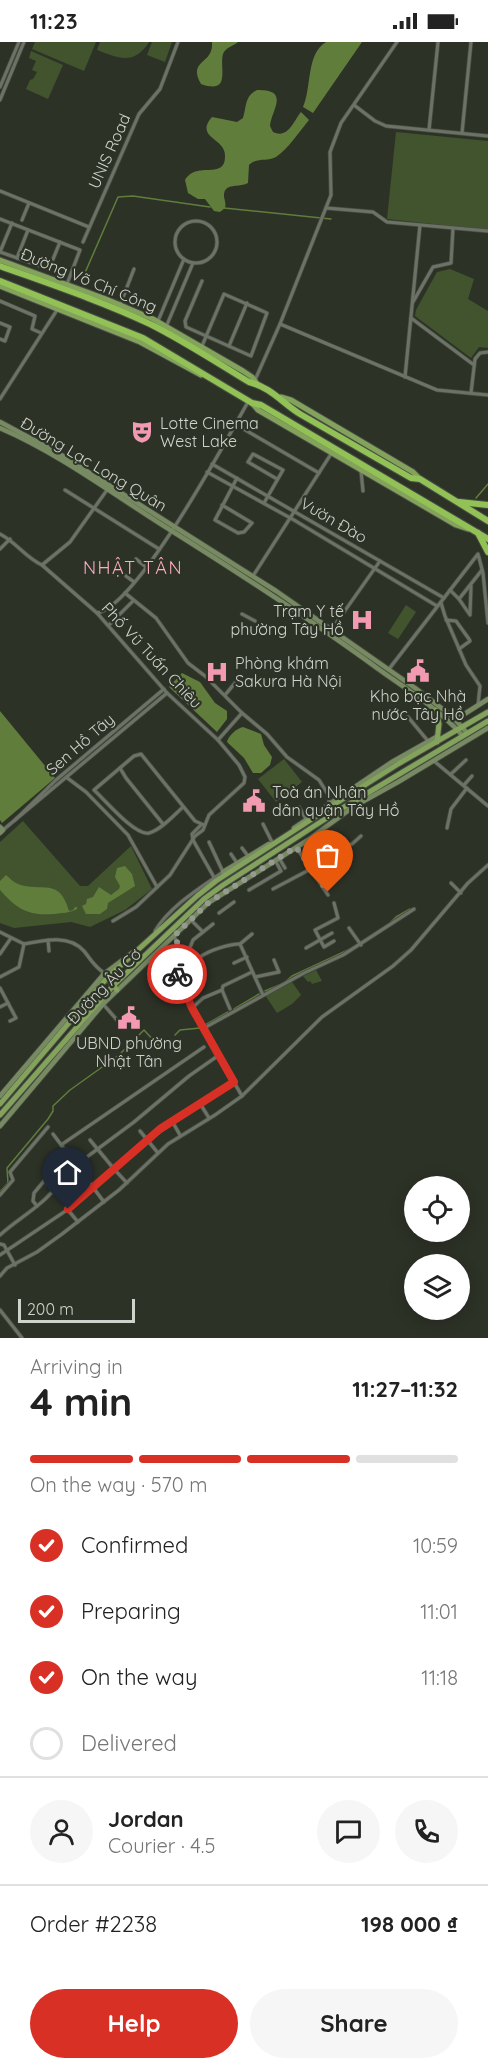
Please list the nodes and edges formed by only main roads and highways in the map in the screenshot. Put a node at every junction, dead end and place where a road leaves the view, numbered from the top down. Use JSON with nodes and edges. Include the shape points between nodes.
{"nodes":[{"id":1,"x":0,"y":260,"type":"edge"},
{"id":2,"x":0,"y":266,"type":"edge"},
{"id":3,"x":0,"y":281,"type":"edge"},
{"id":4,"x":0,"y":286,"type":"edge"},
{"id":5,"x":78,"y":314,"type":"junction"},
{"id":6,"x":256,"y":383,"type":"junction"},
{"id":7,"x":250,"y":402,"type":"junction"},
{"id":8,"x":0,"y":422,"type":"edge"},
{"id":9,"x":0,"y":428,"type":"edge"},
{"id":10,"x":457,"y":502,"type":"junction"},
{"id":11,"x":488,"y":505,"type":"edge"},
{"id":12,"x":488,"y":521,"type":"edge"},
{"id":13,"x":174,"y":529,"type":"junction"},
{"id":14,"x":478,"y":533,"type":"junction"},
{"id":15,"x":488,"y":539,"type":"edge"},
{"id":16,"x":488,"y":552,"type":"edge"},
{"id":17,"x":331,"y":631,"type":"junction"},
{"id":18,"x":488,"y":699,"type":"edge"},
{"id":19,"x":435,"y":710,"type":"junction"},
{"id":20,"x":488,"y":712,"type":"edge"},
{"id":21,"x":455,"y":720,"type":"junction"},
{"id":22,"x":488,"y":721,"type":"edge"},
{"id":23,"x":460,"y":728,"type":"junction"},
{"id":24,"x":488,"y":729,"type":"edge"},
{"id":25,"x":465,"y":734,"type":"junction"},
{"id":26,"x":438,"y":739,"type":"junction"},
{"id":27,"x":432,"y":758,"type":"junction"},
{"id":28,"x":332,"y":803,"type":"junction"},
{"id":29,"x":339,"y":810,"type":"junction"},
{"id":30,"x":223,"y":872,"type":"road end"},
{"id":31,"x":105,"y":976,"type":"junction"},
{"id":32,"x":115,"y":988,"type":"junction"},
{"id":33,"x":9,"y":1094,"type":"junction"},
{"id":34,"x":0,"y":1096,"type":"edge"},
{"id":35,"x":14,"y":1099,"type":"junction"},
{"id":36,"x":0,"y":1104,"type":"edge"},
{"id":37,"x":0,"y":1116,"type":"edge"},
{"id":38,"x":0,"y":1126,"type":"edge"}],
"edges":[{"from":1,"to":6,"type":"main road","name":"Đường Võ Chí Công","via":[[157,322],[243,371]]},
{"from":2,"to":6,"type":"highway","name":"Đường Võ Chí Công","via":[[150,325]]},
{"from":3,"to":5,"type":"highway","name":"Đường Võ Chí Công"},
{"from":4,"to":5,"type":"main road","name":"Đường Võ Chí Công"},
{"from":5,"to":7,"type":"highway","name":"Đường Võ Chí Công","via":[[142,338]]},
{"from":6,"to":10,"type":"highway","name":"Đường Võ Chí Công","via":[[300,414]]},
{"from":7,"to":14,"type":"highway","name":"Đường Võ Chí Công"},
{"from":7,"to":14,"type":"main road","name":"Đường Võ Chí Công","via":[[456,525]]},
{"from":8,"to":13,"type":"main road","name":"Đường Lạc Long Quân","via":[[58,453]]},
{"from":9,"to":13,"type":"main road","name":"Đường Lạc Long Quân"},
{"from":10,"to":11,"type":"highway"},
{"from":10,"to":12,"type":"highway","name":"Đường Võ Chí Công"},
{"from":13,"to":17,"type":"main road","name":"Đường Lạc Long Quân"},
{"from":13,"to":17,"type":"main road","name":"Đường Lạc Long Quân","via":[[253,576]]},
{"from":14,"to":15,"type":"highway","name":"Đường Võ Chí Công"},
{"from":14,"to":16,"type":"highway"},
{"from":17,"to":19,"type":"main road","name":"Đường Lạc Long Quân"},
{"from":17,"to":21,"type":"main road","name":"Đường Lạc Long Quân"},
{"from":18,"to":21,"type":"main road"},
{"from":19,"to":23,"type":"main road","name":"Đường Lạc Long Quân"},
{"from":19,"to":26,"type":"main road","via":[[439,719]]},
{"from":20,"to":23,"type":"main road","name":"Đường Âu Cơ"},
{"from":21,"to":23,"type":"main road","name":"Đường Lạc Long Quân"},
{"from":22,"to":25,"type":"main road","name":"Đường Âu Cơ"},
{"from":23,"to":25,"type":"main road","name":"Đường Lạc Long Quân"},
{"from":23,"to":26,"type":"main road","name":"Đường Âu Cơ"},
{"from":24,"to":27,"type":"main road","name":"Đường Âu Cơ"},
{"from":25,"to":27,"type":"main road","name":"Đường Âu Cơ"},
{"from":26,"to":28,"type":"main road","name":"Đường Âu Cơ"},
{"from":26,"to":28,"type":"main road","name":"Đường Âu Cơ","via":[[392,762]]},
{"from":27,"to":29,"type":"main road","name":"Đường Âu Cơ"},
{"from":27,"to":32,"type":"main road","name":"Đường Âu Cơ","via":[[208,903]]},
{"from":28,"to":29,"type":"main road"},
{"from":28,"to":30,"type":"main road","name":"Đường Âu Cơ"},
{"from":28,"to":31,"type":"main road","name":"Đường Âu Cơ","via":[[215,879],[140,950]]},
{"from":29,"to":32,"type":"main road","name":"Đường Âu Cơ","via":[[195,906]]},
{"from":31,"to":32,"type":"main road"},
{"from":31,"to":33,"type":"main road","name":"Đường Âu Cơ"},
{"from":31,"to":34,"type":"main road","name":"Đường Âu Cơ"},
{"from":32,"to":35,"type":"main road","name":"Đường Âu Cơ"},
{"from":32,"to":38,"type":"main road","name":"Đường Âu Cơ"},
{"from":33,"to":35,"type":"main road"},
{"from":33,"to":36,"type":"main road","name":"Đường Âu Cơ"},
{"from":35,"to":37,"type":"main road","name":"Đường Âu Cơ"}]}
